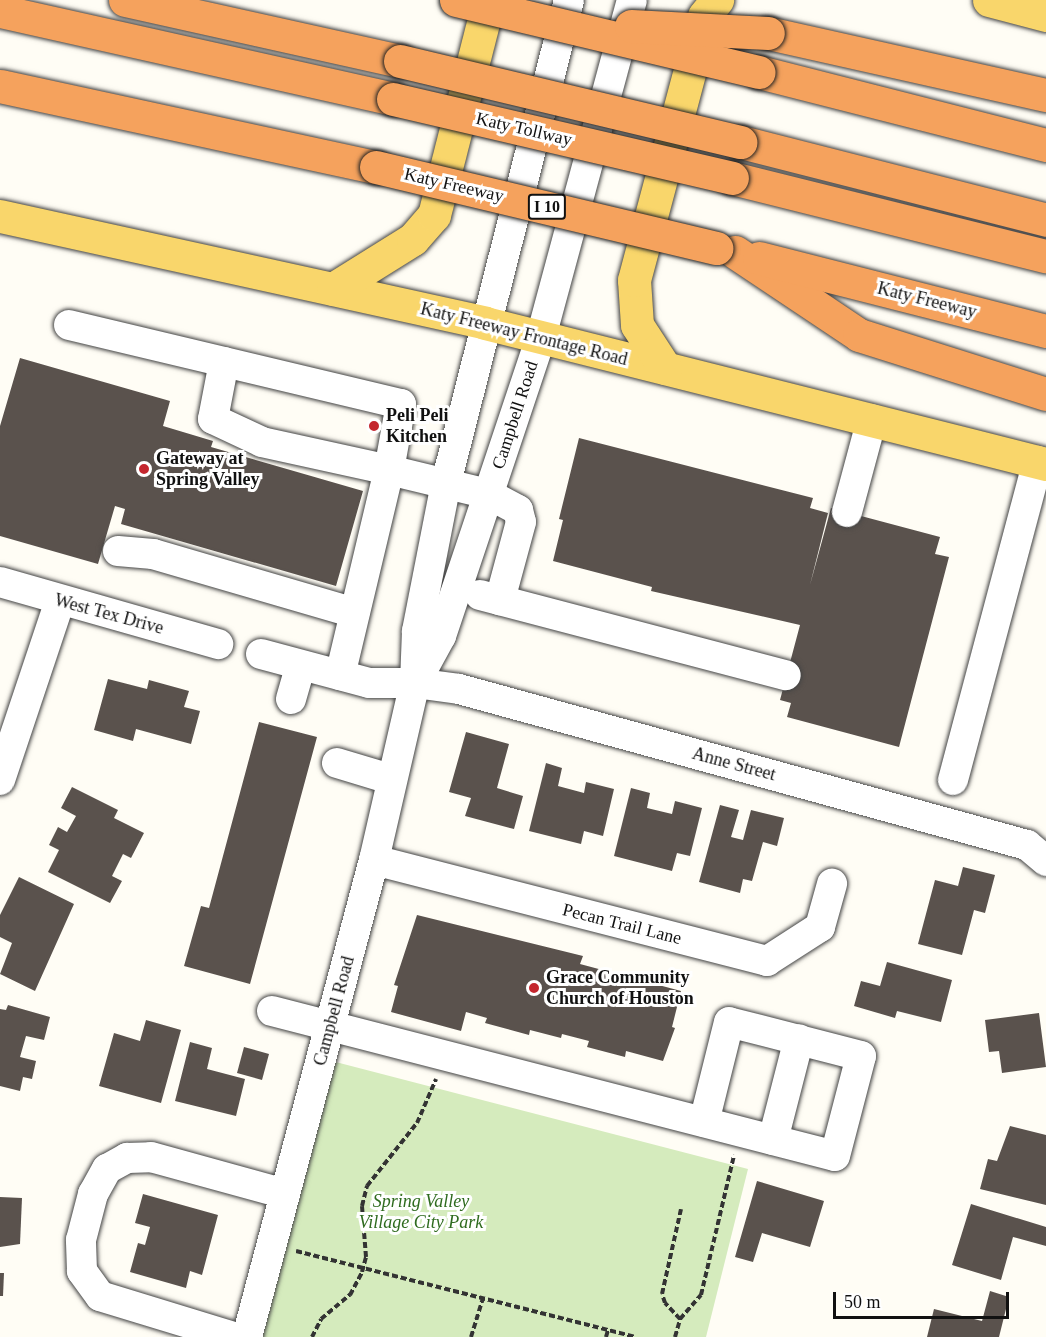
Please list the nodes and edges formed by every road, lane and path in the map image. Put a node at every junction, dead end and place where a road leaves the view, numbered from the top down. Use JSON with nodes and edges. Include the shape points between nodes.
{"nodes":[{"id":1,"x":125,"y":0,"type":"edge"},
{"id":2,"x":456,"y":0,"type":"edge"},
{"id":3,"x":489,"y":0,"type":"edge"},
{"id":4,"x":632,"y":0,"type":"edge"},
{"id":5,"x":717,"y":0,"type":"edge"},
{"id":6,"x":989,"y":0,"type":"edge"},
{"id":7,"x":0,"y":11,"type":"edge"},
{"id":8,"x":560,"y":11,"type":"edge"},
{"id":9,"x":1046,"y":15,"type":"edge"},
{"id":10,"x":0,"y":86,"type":"edge"},
{"id":11,"x":1046,"y":94,"type":"edge"},
{"id":12,"x":1046,"y":145,"type":"edge"},
{"id":13,"x":0,"y":216,"type":"edge"},
{"id":14,"x":1046,"y":220,"type":"edge"},
{"id":15,"x":726,"y":250,"type":"junction"},
{"id":16,"x":1046,"y":256,"type":"edge"},
{"id":17,"x":333,"y":290,"type":"junction"},
{"id":18,"x":485,"y":323,"type":"junction"},
{"id":19,"x":69,"y":325,"type":"dead end"},
{"id":20,"x":1046,"y":331,"type":"edge"},
{"id":21,"x":540,"y":337,"type":"junction"},
{"id":22,"x":224,"y":362,"type":"junction"},
{"id":23,"x":665,"y":368,"type":"junction"},
{"id":24,"x":1046,"y":394,"type":"edge"},
{"id":25,"x":872,"y":420,"type":"junction"},
{"id":26,"x":1042,"y":463,"type":"edge"},
{"id":27,"x":389,"y":470,"type":"junction"},
{"id":28,"x":446,"y":483,"type":"junction"},
{"id":29,"x":488,"y":494,"type":"junction"},
{"id":30,"x":847,"y":512,"type":"dead end"},
{"id":31,"x":118,"y":551,"type":"dead end"},
{"id":32,"x":0,"y":582,"type":"edge"},
{"id":33,"x":457,"y":589,"type":"junction"},
{"id":34,"x":500,"y":600,"type":"junction"},
{"id":35,"x":60,"y":601,"type":"junction"},
{"id":36,"x":355,"y":613,"type":"junction"},
{"id":37,"x":218,"y":644,"type":"dead end"},
{"id":38,"x":261,"y":654,"type":"dead end"},
{"id":39,"x":301,"y":665,"type":"junction"},
{"id":40,"x":340,"y":675,"type":"junction"},
{"id":41,"x":786,"y":675,"type":"dead end"},
{"id":42,"x":415,"y":683,"type":"junction"},
{"id":43,"x":291,"y":699,"type":"dead end"},
{"id":44,"x":337,"y":763,"type":"dead end"},
{"id":45,"x":390,"y":778,"type":"junction"},
{"id":46,"x":0,"y":780,"type":"edge"},
{"id":47,"x":953,"y":780,"type":"dead end"},
{"id":48,"x":374,"y":860,"type":"junction"},
{"id":49,"x":1046,"y":861,"type":"edge"},
{"id":50,"x":832,"y":884,"type":"dead end"},
{"id":51,"x":272,"y":1011,"type":"dead end"},
{"id":52,"x":329,"y":1028,"type":"junction"},
{"id":53,"x":798,"y":1040,"type":"junction"},
{"id":54,"x":444,"y":1055,"type":"junction"},
{"id":55,"x":704,"y":1122,"type":"junction"},
{"id":56,"x":739,"y":1132,"type":"junction"},
{"id":57,"x":773,"y":1140,"type":"junction"},
{"id":58,"x":285,"y":1194,"type":"junction"},
{"id":59,"x":681,"y":1209,"type":"dead end"},
{"id":60,"x":291,"y":1250,"type":"dead end"},
{"id":61,"x":363,"y":1268,"type":"junction"},
{"id":62,"x":483,"y":1298,"type":"junction"},
{"id":63,"x":680,"y":1319,"type":"junction"},
{"id":64,"x":608,"y":1330,"type":"junction"},
{"id":65,"x":234,"y":1337,"type":"edge"},
{"id":66,"x":247,"y":1337,"type":"edge"},
{"id":67,"x":312,"y":1337,"type":"edge"},
{"id":68,"x":471,"y":1337,"type":"edge"},
{"id":69,"x":606,"y":1337,"type":"edge"},
{"id":70,"x":635,"y":1337,"type":"edge"},
{"id":71,"x":675,"y":1337,"type":"edge"}],
"edges":[{"from":1,"to":14,"type":"highway","bridge":true,"via":[[741,142]]},
{"from":2,"to":8,"type":"highway","bridge":true},
{"from":3,"to":17,"type":"main road","via":[[434,215],[413,239]]},
{"from":4,"to":21,"type":"street","name":"Campbell Road"},
{"from":5,"to":23,"type":"main road","via":[[704,16],[634,280],[637,326]]},
{"from":6,"to":9,"type":"main road"},
{"from":7,"to":16,"type":"highway","name":"Katy Tollway","bridge":true,"via":[[732,178]]},
{"from":8,"to":11,"type":"highway","bridge":true,"via":[[768,33]]},
{"from":8,"to":12,"type":"highway","bridge":true,"via":[[759,72]]},
{"from":8,"to":18,"type":"street","name":"Campbell Road"},
{"from":10,"to":15,"type":"highway","name":"Katy Freeway","number":"I 10","bridge":true,"via":[[376,167]]},
{"from":13,"to":17,"type":"main road","name":"Katy Freeway Frontage Road"},
{"from":15,"to":20,"type":"highway","name":"Katy Freeway","number":"I 10"},
{"from":15,"to":24,"type":"highway","via":[[859,335]]},
{"from":17,"to":18,"type":"main road","name":"Katy Freeway Frontage Road"},
{"from":18,"to":21,"type":"main road","name":"Katy Freeway Frontage Road"},
{"from":18,"to":28,"type":"street","name":"Campbell Road"},
{"from":19,"to":22,"type":"street"},
{"from":21,"to":23,"type":"main road","name":"Katy Freeway Frontage Road"},
{"from":21,"to":29,"type":"street","name":"Campbell Road"},
{"from":22,"to":27,"type":"street","via":[[213,419],[262,442]]},
{"from":22,"to":27,"type":"street","via":[[401,404]]},
{"from":23,"to":25,"type":"main road","name":"Katy Freeway Frontage Road"},
{"from":25,"to":26,"type":"main road","name":"Katy Freeway Frontage Road"},
{"from":25,"to":30,"type":"street"},
{"from":26,"to":47,"type":"street"},
{"from":27,"to":28,"type":"street"},
{"from":27,"to":36,"type":"street"},
{"from":28,"to":29,"type":"street"},
{"from":28,"to":42,"type":"street","name":"Campbell Road","via":[[417,631]]},
{"from":29,"to":33,"type":"street","name":"Campbell Road"},
{"from":29,"to":34,"type":"street","via":[[518,510],[521,522]]},
{"from":31,"to":36,"type":"street","via":[[153,554]]},
{"from":32,"to":35,"type":"street","name":"West Tex Drive"},
{"from":33,"to":34,"type":"street"},
{"from":33,"to":42,"type":"street","name":"Campbell Road","via":[[441,636]]},
{"from":34,"to":41,"type":"street"},
{"from":35,"to":37,"type":"street","name":"West Tex Drive"},
{"from":35,"to":46,"type":"street"},
{"from":36,"to":40,"type":"street"},
{"from":38,"to":39,"type":"street"},
{"from":39,"to":40,"type":"street"},
{"from":39,"to":43,"type":"street"},
{"from":40,"to":42,"type":"street","via":[[369,683]]},
{"from":42,"to":45,"type":"street","name":"Campbell Road"},
{"from":42,"to":49,"type":"street","name":"Anne Street","via":[[459,689],[1028,845]]},
{"from":44,"to":45,"type":"street"},
{"from":45,"to":48,"type":"street","name":"Campbell Road"},
{"from":48,"to":50,"type":"street","name":"Pecan Trail Lane","via":[[767,961],[820,927]]},
{"from":48,"to":52,"type":"street","name":"Campbell Road"},
{"from":51,"to":52,"type":"street"},
{"from":52,"to":54,"type":"street"},
{"from":52,"to":58,"type":"street","name":"Campbell Road"},
{"from":53,"to":55,"type":"street","via":[[729,1022]]},
{"from":53,"to":57,"type":"street"},
{"from":53,"to":57,"type":"street","via":[[861,1056],[835,1156]]},
{"from":54,"to":55,"type":"street"},
{"from":54,"to":61,"type":"path","via":[[417,1123],[367,1186],[362,1206]]},
{"from":55,"to":56,"type":"street"},
{"from":56,"to":57,"type":"street"},
{"from":56,"to":63,"type":"path","via":[[701,1295]]},
{"from":58,"to":65,"type":"street","via":[[151,1156],[127,1158],[107,1169],[93,1194],[81,1240],[82,1271],[100,1296]]},
{"from":58,"to":66,"type":"street","name":"Campbell Road"},
{"from":59,"to":63,"type":"path","via":[[662,1294],[665,1304]]},
{"from":60,"to":61,"type":"path"},
{"from":61,"to":62,"type":"path"},
{"from":61,"to":67,"type":"path","via":[[350,1295],[321,1319]]},
{"from":62,"to":64,"type":"path"},
{"from":62,"to":68,"type":"path"},
{"from":63,"to":71,"type":"path"},
{"from":64,"to":69,"type":"path"},
{"from":64,"to":70,"type":"path"}]}
